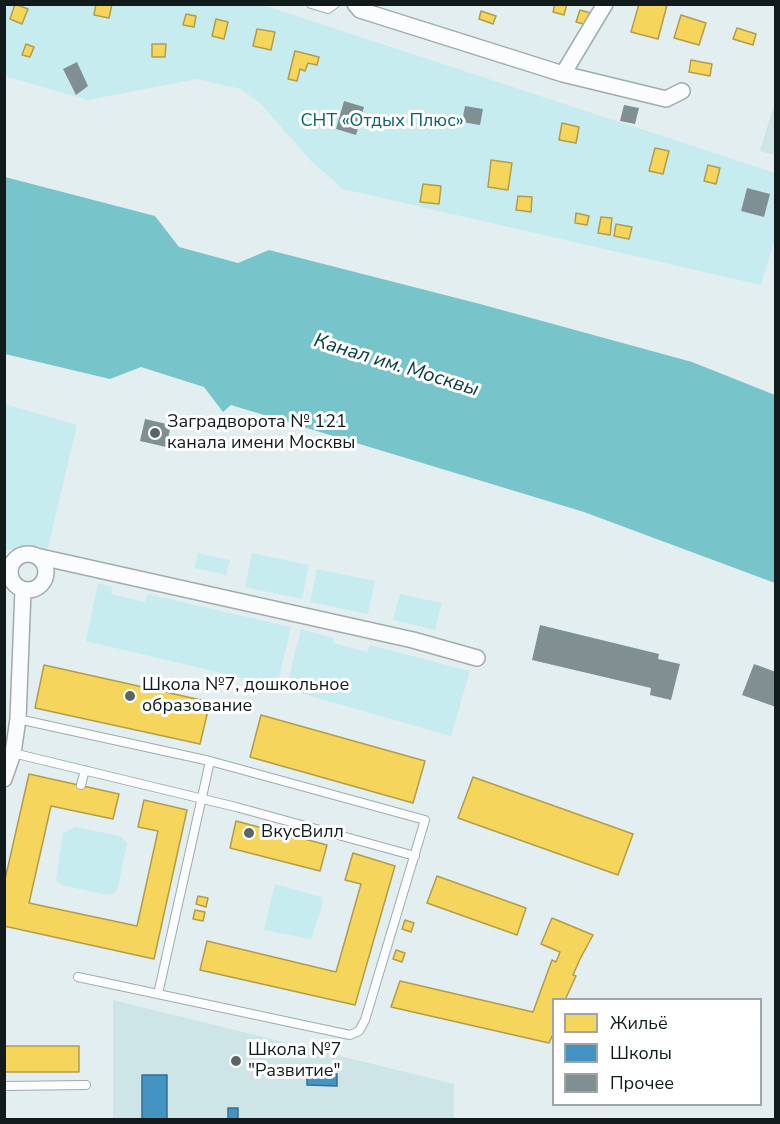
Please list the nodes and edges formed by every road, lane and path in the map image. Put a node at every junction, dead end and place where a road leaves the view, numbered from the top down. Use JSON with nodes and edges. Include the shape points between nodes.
{"nodes":[{"id":1,"x":311,"y":4,"type":"edge"},
{"id":2,"x":335,"y":4,"type":"edge"},
{"id":3,"x":355,"y":4,"type":"edge"},
{"id":4,"x":605,"y":4,"type":"edge"},
{"id":5,"x":563,"y":74,"type":"junction"},
{"id":6,"x":682,"y":91,"type":"dead end"},
{"id":7,"x":36,"y":556,"type":"junction"},
{"id":8,"x":23,"y":590,"type":"junction"},
{"id":9,"x":477,"y":658,"type":"dead end"},
{"id":10,"x":18,"y":719,"type":"junction"},
{"id":11,"x":13,"y":753,"type":"junction"},
{"id":12,"x":210,"y":761,"type":"junction"},
{"id":13,"x":85,"y":771,"type":"junction"},
{"id":14,"x":4,"y":779,"type":"edge"},
{"id":15,"x":81,"y":785,"type":"dead end"},
{"id":16,"x":202,"y":799,"type":"junction"},
{"id":17,"x":415,"y":856,"type":"junction"},
{"id":18,"x":78,"y":977,"type":"dead end"},
{"id":19,"x":158,"y":994,"type":"junction"},
{"id":20,"x":86,"y":1085,"type":"dead end"},
{"id":21,"x":4,"y":1086,"type":"edge"}],
"edges":[{"from":1,"to":2,"type":"lane","via":[[328,9]]},
{"from":3,"to":5,"type":"street","via":[[360,10]]},
{"from":4,"to":5,"type":"street"},
{"from":5,"to":6,"type":"street","via":[[666,99]]},
{"from":7,"to":8,"type":"street","via":[[44,564],[43,582],[34,589]]},
{"from":7,"to":8,"type":"street","via":[[26,554],[12,563],[11,579]]},
{"from":7,"to":9,"type":"street","via":[[413,640]]},
{"from":8,"to":10,"type":"street"},
{"from":10,"to":11,"type":"street"},
{"from":10,"to":12,"type":"lane"},
{"from":11,"to":13,"type":"lane"},
{"from":11,"to":14,"type":"street"},
{"from":12,"to":16,"type":"lane"},
{"from":12,"to":17,"type":"lane","via":[[425,820]]},
{"from":13,"to":15,"type":"lane"},
{"from":13,"to":16,"type":"lane"},
{"from":16,"to":17,"type":"lane"},
{"from":16,"to":19,"type":"lane"},
{"from":17,"to":19,"type":"lane","via":[[359,1031],[350,1035]]},
{"from":18,"to":19,"type":"lane"},
{"from":20,"to":21,"type":"lane"}]}
